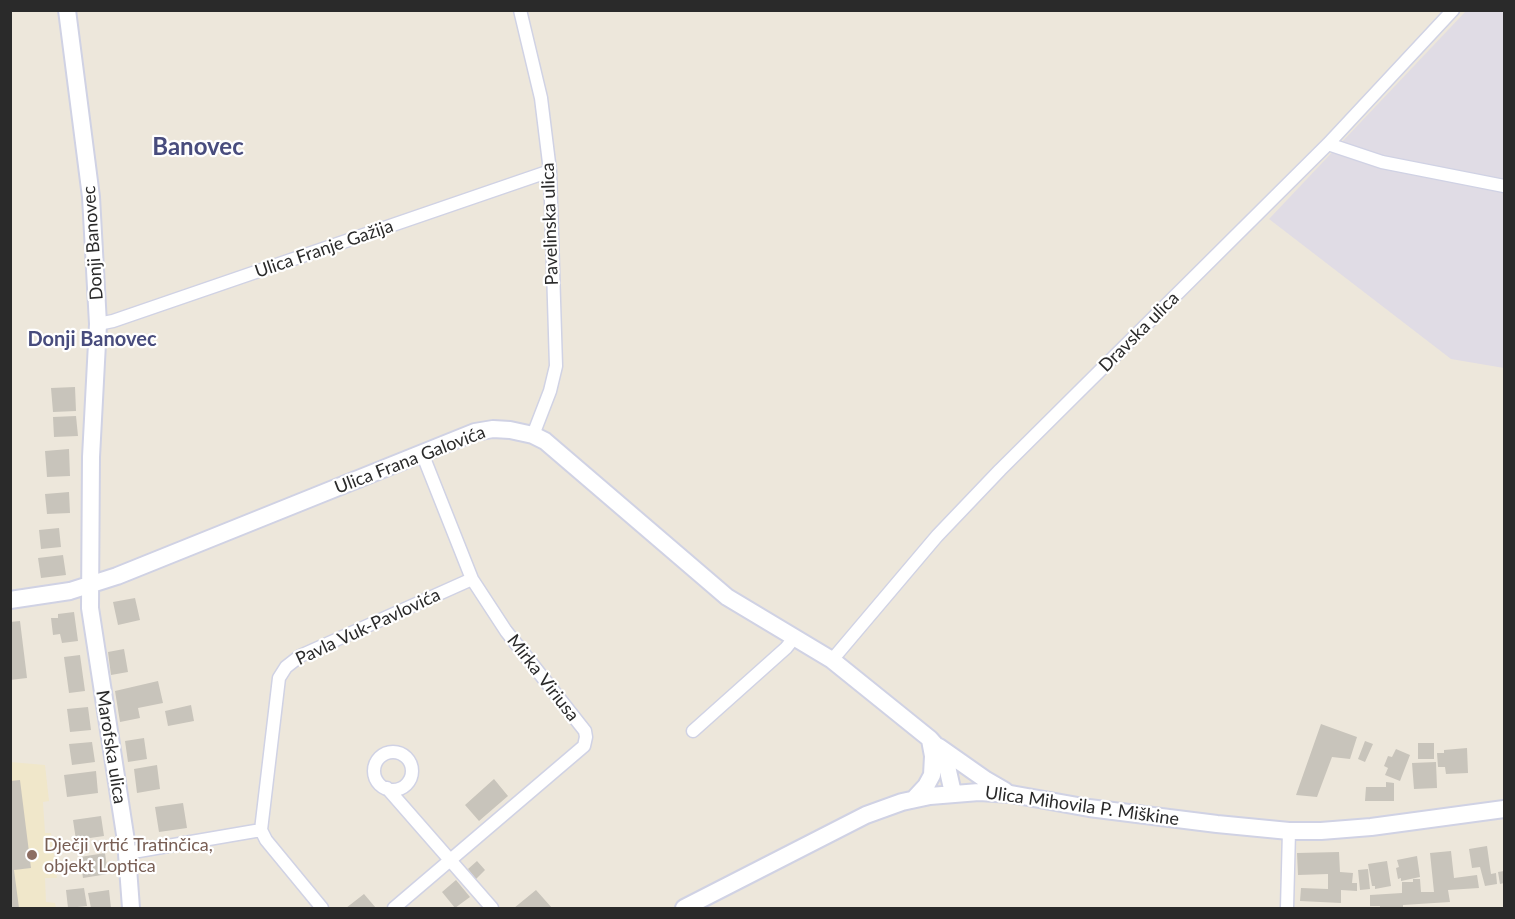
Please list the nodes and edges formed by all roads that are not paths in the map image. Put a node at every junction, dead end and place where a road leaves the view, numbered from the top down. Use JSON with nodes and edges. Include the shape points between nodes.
{"nodes":[{"id":1,"x":67,"y":10,"type":"edge"},
{"id":2,"x":520,"y":10,"type":"edge"},
{"id":3,"x":1454,"y":10,"type":"edge"},
{"id":4,"x":1328,"y":144,"type":"junction"},
{"id":5,"x":550,"y":171,"type":"junction"},
{"id":6,"x":1504,"y":186,"type":"edge"},
{"id":7,"x":98,"y":324,"type":"junction"},
{"id":8,"x":533,"y":435,"type":"junction"},
{"id":9,"x":422,"y":453,"type":"junction"},
{"id":10,"x":472,"y":579,"type":"junction"},
{"id":11,"x":89,"y":585,"type":"junction"},
{"id":12,"x":10,"y":600,"type":"edge"},
{"id":13,"x":794,"y":638,"type":"junction"},
{"id":14,"x":832,"y":660,"type":"junction"},
{"id":15,"x":693,"y":730,"type":"dead end"},
{"id":16,"x":933,"y":742,"type":"junction"},
{"id":17,"x":387,"y":788,"type":"dead end"},
{"id":18,"x":953,"y":793,"type":"junction"},
{"id":19,"x":1011,"y":794,"type":"junction"},
{"id":20,"x":914,"y":799,"type":"junction"},
{"id":21,"x":1504,"y":809,"type":"edge"},
{"id":22,"x":261,"y":830,"type":"junction"},
{"id":23,"x":1289,"y":831,"type":"junction"},
{"id":24,"x":127,"y":854,"type":"junction"},
{"id":25,"x":451,"y":860,"type":"junction"},
{"id":26,"x":131,"y":909,"type":"edge"},
{"id":27,"x":322,"y":909,"type":"edge"},
{"id":28,"x":394,"y":909,"type":"edge"},
{"id":29,"x":492,"y":909,"type":"edge"},
{"id":30,"x":684,"y":909,"type":"edge"},
{"id":31,"x":1287,"y":909,"type":"edge"}],
"edges":[{"from":1,"to":7,"type":"main road","name":"Donji Banovec","via":[[91,197]]},
{"from":2,"to":5,"type":"street","name":"Pavelinska ulica","via":[[541,98]]},
{"from":3,"to":4,"type":"street","name":"Dravska ulica"},
{"from":4,"to":6,"type":"street","via":[[1382,162]]},
{"from":4,"to":14,"type":"street","name":"Dravska ulica","via":[[937,536]]},
{"from":5,"to":7,"type":"street","name":"Ulica Franje Gažija"},
{"from":5,"to":8,"type":"street","name":"Pavelinska ulica","via":[[556,366]]},
{"from":7,"to":11,"type":"main road","name":"Donji Banovec"},
{"from":8,"to":9,"type":"main road","name":"Ulica Frana Galovića","via":[[483,430]]},
{"from":8,"to":13,"type":"main road","name":"Ulica Frana Galovića","via":[[556,450],[727,597]]},
{"from":9,"to":10,"type":"street","name":"Mirka Viriusa"},
{"from":9,"to":11,"type":"main road","name":"Ulica Frana Galovića"},
{"from":10,"to":22,"type":"street","name":"Pavla Vuk-Pavlovića","via":[[300,656],[286,667],[279,678]]},
{"from":10,"to":25,"type":"street","name":"Mirka Viriusa","via":[[506,632],[586,737],[584,746]]},
{"from":11,"to":12,"type":"main road","name":"Ulica Frana Galovića"},
{"from":11,"to":24,"type":"main road","name":"Marofska ulica"},
{"from":13,"to":14,"type":"main road","name":"Ulica Frana Galovića"},
{"from":13,"to":15,"type":"street"},
{"from":14,"to":16,"type":"main road","name":"Ulica Frana Galovića"},
{"from":16,"to":18,"type":"main road","name":"Ulica Frana Galovića","via":[[946,762]]},
{"from":16,"to":19,"type":"main road"},
{"from":16,"to":20,"type":"main road","via":[[932,775]]},
{"from":17,"to":25,"type":"street"},
{"from":18,"to":19,"type":"main road","name":"Ulica Mihovila P. Miškine"},
{"from":18,"to":20,"type":"main road","name":"Ulica Mihovila P. Miškine"},
{"from":19,"to":23,"type":"main road","name":"Ulica Mihovila P. Miškine"},
{"from":20,"to":30,"type":"main road","name":"Ulica Mihovila P. Miškine","via":[[866,814]]},
{"from":21,"to":23,"type":"main road","name":"Ulica Mihovila P. Miškine","via":[[1371,827]]},
{"from":22,"to":24,"type":"street"},
{"from":22,"to":27,"type":"street"},
{"from":23,"to":31,"type":"street"},
{"from":24,"to":26,"type":"main road","name":"Marofska ulica"},
{"from":25,"to":28,"type":"street","name":"Mirka Viriusa"},
{"from":25,"to":29,"type":"street"}]}
